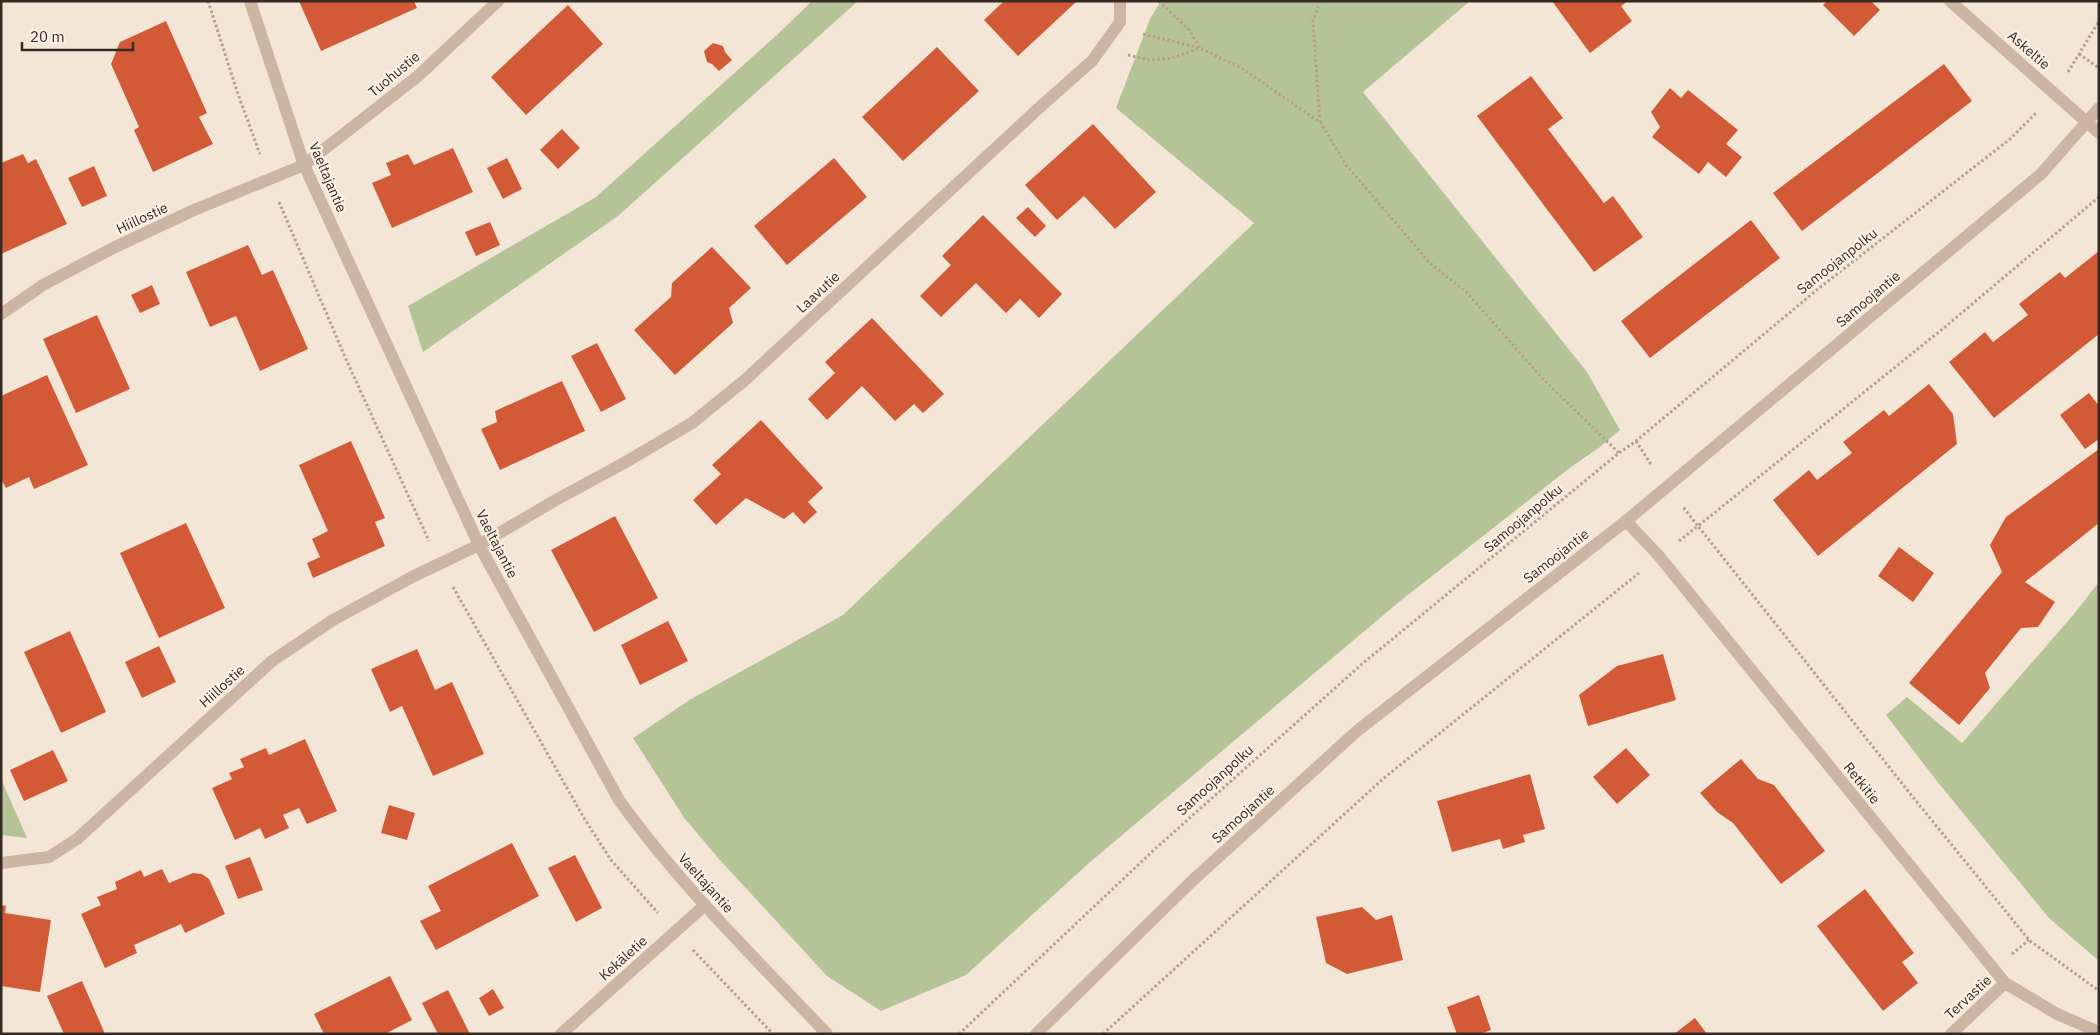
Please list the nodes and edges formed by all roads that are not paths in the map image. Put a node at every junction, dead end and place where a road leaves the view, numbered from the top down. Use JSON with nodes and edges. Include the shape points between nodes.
{"nodes":[{"id":1,"x":250,"y":1,"type":"edge"},
{"id":2,"x":498,"y":1,"type":"edge"},
{"id":3,"x":1120,"y":1,"type":"edge"},
{"id":4,"x":1950,"y":1,"type":"edge"},
{"id":5,"x":2099,"y":108,"type":"edge"},
{"id":6,"x":2087,"y":123,"type":"junction"},
{"id":7,"x":2099,"y":133,"type":"edge"},
{"id":8,"x":304,"y":165,"type":"junction"},
{"id":9,"x":1,"y":314,"type":"edge"},
{"id":10,"x":1626,"y":521,"type":"junction"},
{"id":11,"x":479,"y":545,"type":"junction"},
{"id":12,"x":1,"y":863,"type":"edge"},
{"id":13,"x":705,"y":905,"type":"junction"},
{"id":14,"x":2005,"y":983,"type":"junction"},
{"id":15,"x":2099,"y":1032,"type":"edge"},
{"id":16,"x":561,"y":1034,"type":"edge"},
{"id":17,"x":827,"y":1034,"type":"edge"},
{"id":18,"x":1036,"y":1034,"type":"edge"},
{"id":19,"x":1951,"y":1034,"type":"edge"}],
"edges":[{"from":1,"to":8,"type":"street","name":"Vaeltajantie"},
{"from":2,"to":8,"type":"street","name":"Tuohustie","via":[[418,76]]},
{"from":3,"to":11,"type":"street","name":"Laavutie","via":[[1120,22],[1092,61],[745,380],[692,423]]},
{"from":4,"to":6,"type":"street","name":"Askeltie"},
{"from":5,"to":6,"type":"street","name":"Samoojantie"},
{"from":6,"to":7,"type":"street","name":"Askeltie"},
{"from":6,"to":10,"type":"street","name":"Samoojantie","via":[[2041,174]]},
{"from":8,"to":9,"type":"street","name":"Hiillostie","via":[[194,210],[113,248],[43,285]]},
{"from":8,"to":11,"type":"street","name":"Vaeltajantie"},
{"from":10,"to":14,"type":"street","name":"Retkitie","via":[[1659,556]]},
{"from":10,"to":18,"type":"street","name":"Samoojantie","via":[[1357,731],[1192,881]]},
{"from":11,"to":12,"type":"street","name":"Hiillostie","via":[[333,620],[272,661],[76,839],[49,858]]},
{"from":11,"to":13,"type":"street","name":"Vaeltajantie","via":[[619,800],[647,839]]},
{"from":13,"to":16,"type":"street","name":"Kekäletie"},
{"from":13,"to":17,"type":"street","name":"Vaeltajantie"},
{"from":14,"to":15,"type":"street","name":"Retkitie","via":[[2057,1014]]},
{"from":14,"to":19,"type":"street","name":"Tervastie"}]}
